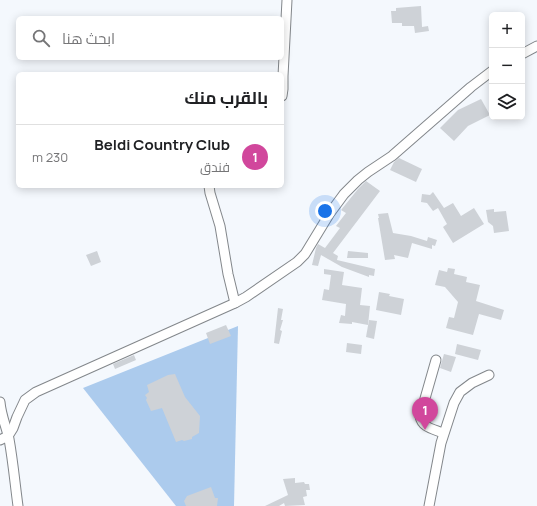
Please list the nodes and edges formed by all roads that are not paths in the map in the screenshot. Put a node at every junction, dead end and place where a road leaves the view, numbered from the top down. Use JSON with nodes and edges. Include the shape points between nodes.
{"nodes":[{"id":1,"x":287,"y":0,"type":"edge"},
{"id":2,"x":537,"y":46,"type":"edge"},
{"id":3,"x":525,"y":52,"type":"edge"},
{"id":4,"x":284,"y":58,"type":"edge"},
{"id":5,"x":284,"y":60,"type":"edge"},
{"id":6,"x":283,"y":72,"type":"edge"},
{"id":7,"x":489,"y":73,"type":"edge"},
{"id":8,"x":209,"y":188,"type":"edge"},
{"id":9,"x":235,"y":303,"type":"junction"},
{"id":10,"x":436,"y":360,"type":"dead end"},
{"id":11,"x":489,"y":375,"type":"dead end"},
{"id":12,"x":0,"y":402,"type":"edge"},
{"id":13,"x":443,"y":433,"type":"junction"},
{"id":14,"x":4,"y":438,"type":"edge"},
{"id":15,"x":18,"y":506,"type":"edge"},
{"id":16,"x":429,"y":506,"type":"edge"}],
"edges":[{"from":1,"to":4,"type":"street"},
{"from":2,"to":3,"type":"street"},
{"from":5,"to":6,"type":"street"},
{"from":7,"to":9,"type":"street","via":[[392,156],[358,180],[330,213],[305,254],[246,298]]},
{"from":8,"to":9,"type":"street","via":[[220,226]]},
{"from":9,"to":14,"type":"street","via":[[36,392],[25,400],[13,428]]},
{"from":10,"to":13,"type":"street","via":[[420,416],[424,425]]},
{"from":11,"to":13,"type":"street","via":[[460,392]]},
{"from":12,"to":14,"type":"street"},
{"from":13,"to":16,"type":"street"},
{"from":14,"to":15,"type":"street","via":[[13,465]]}]}
